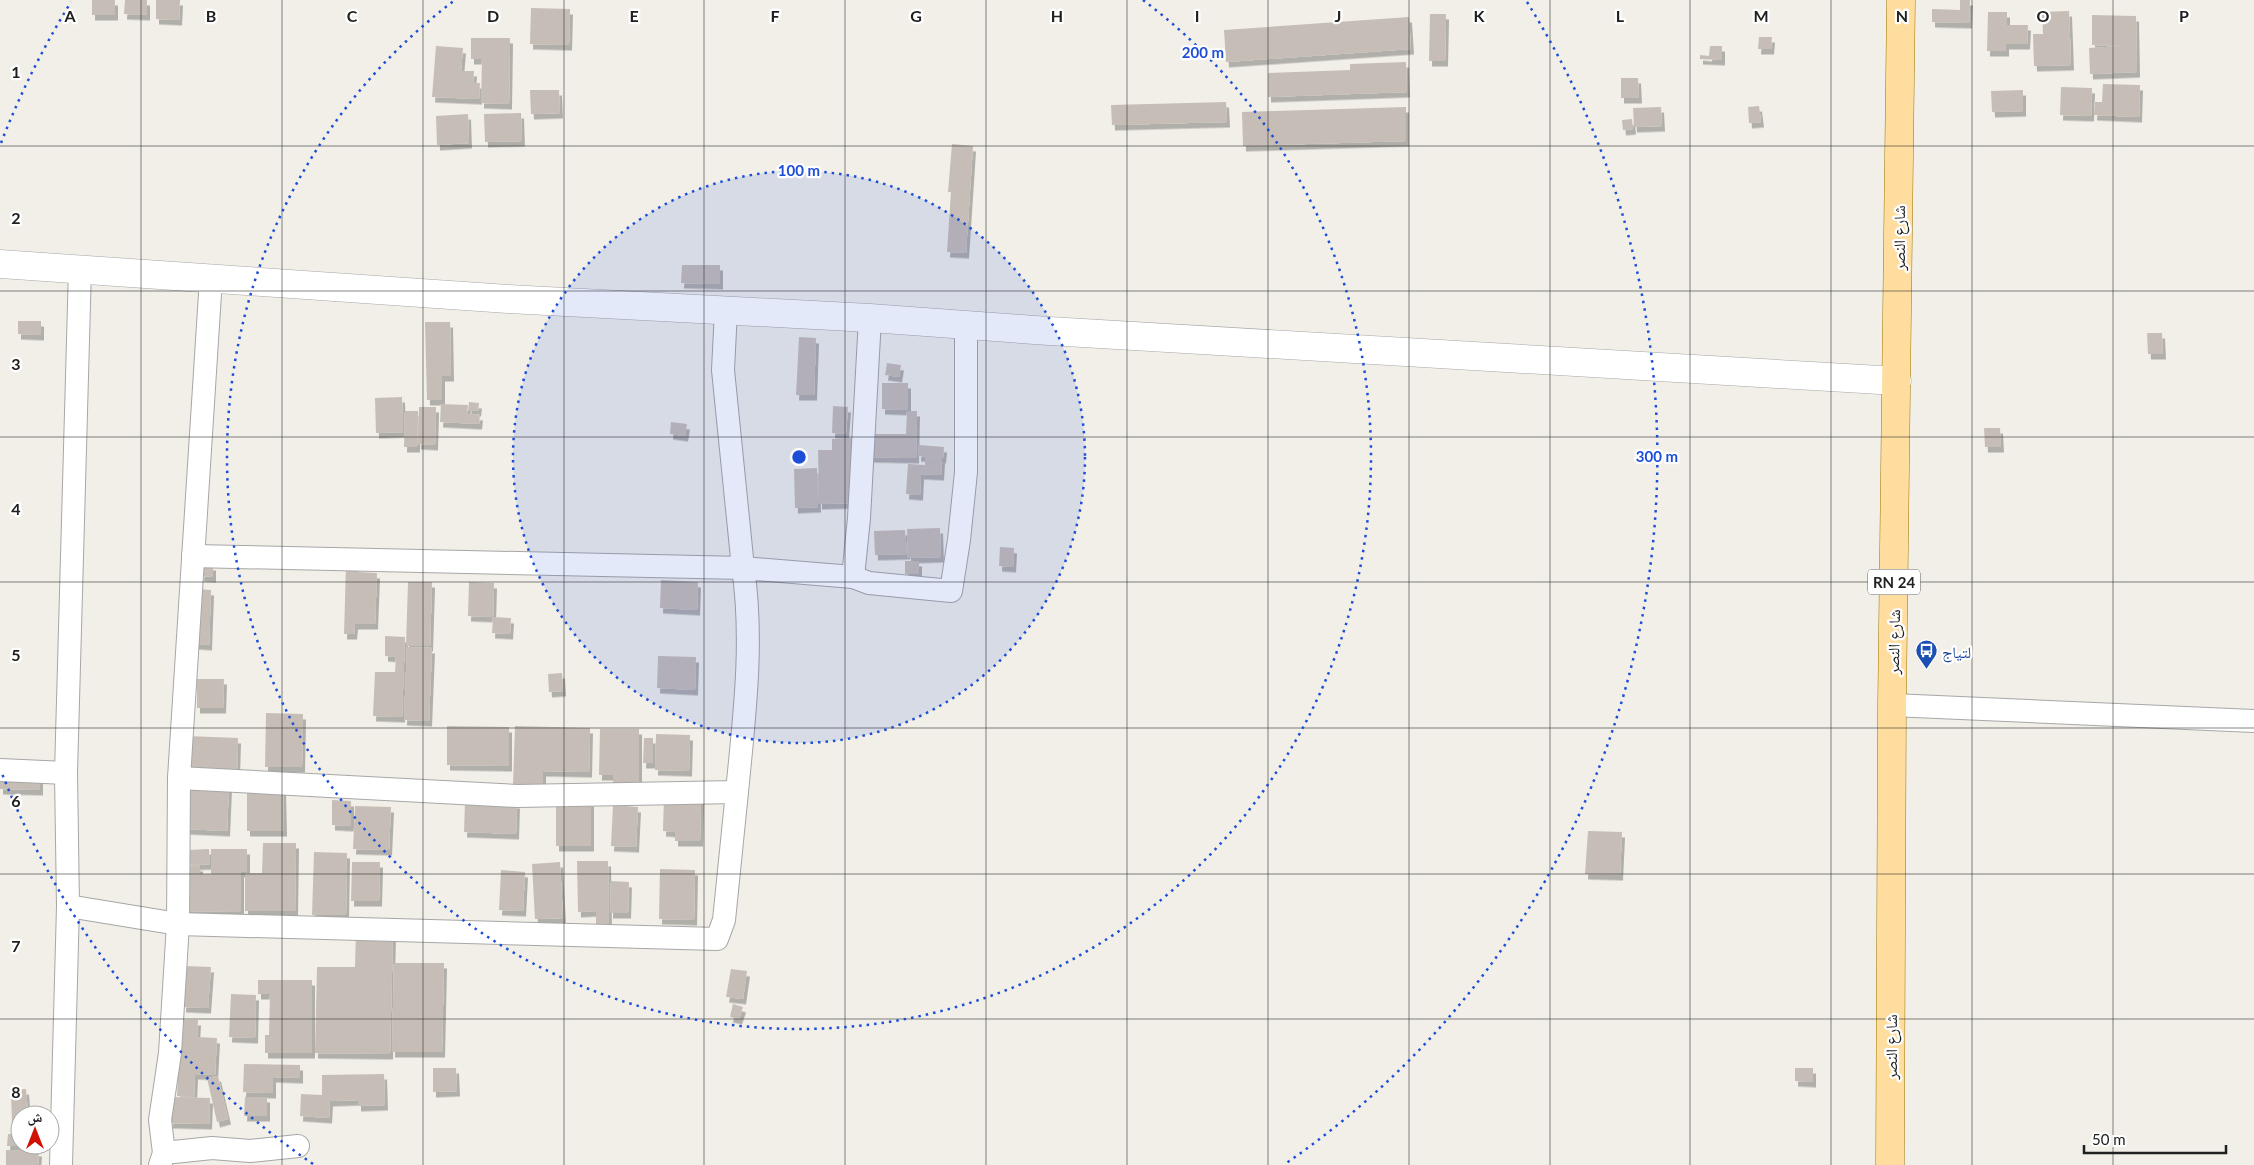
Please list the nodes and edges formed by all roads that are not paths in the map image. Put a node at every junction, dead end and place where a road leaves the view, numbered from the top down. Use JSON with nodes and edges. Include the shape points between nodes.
{"nodes":[{"id":1,"x":1901,"y":0,"type":"edge"},
{"id":2,"x":0,"y":264,"type":"edge"},
{"id":3,"x":80,"y":268,"type":"junction"},
{"id":4,"x":211,"y":278,"type":"junction"},
{"id":5,"x":726,"y":310,"type":"junction"},
{"id":6,"x":870,"y":318,"type":"junction"},
{"id":7,"x":966,"y":326,"type":"junction"},
{"id":8,"x":1897,"y":381,"type":"junction"},
{"id":9,"x":193,"y":556,"type":"junction"},
{"id":10,"x":743,"y":568,"type":"junction"},
{"id":11,"x":853,"y":577,"type":"junction"},
{"id":12,"x":1892,"y":704,"type":"junction"},
{"id":13,"x":2254,"y":721,"type":"edge"},
{"id":14,"x":0,"y":770,"type":"edge"},
{"id":15,"x":66,"y":773,"type":"junction"},
{"id":16,"x":180,"y":778,"type":"junction"},
{"id":17,"x":737,"y":792,"type":"junction"},
{"id":18,"x":68,"y":906,"type":"junction"},
{"id":19,"x":178,"y":924,"type":"junction"},
{"id":20,"x":298,"y":1146,"type":"dead end"},
{"id":21,"x":162,"y":1159,"type":"edge"},
{"id":22,"x":61,"y":1165,"type":"edge"},
{"id":23,"x":1890,"y":1165,"type":"edge"}],
"edges":[{"from":1,"to":8,"type":"main road","name":"شارع النصر","number":"RN 24"},
{"from":2,"to":3,"type":"street"},
{"from":3,"to":4,"type":"street"},
{"from":3,"to":15,"type":"street"},
{"from":4,"to":5,"type":"street","via":[[508,299]]},
{"from":4,"to":9,"type":"street"},
{"from":5,"to":6,"type":"street"},
{"from":5,"to":10,"type":"street","via":[[723,370]]},
{"from":6,"to":7,"type":"street"},
{"from":6,"to":11,"type":"street"},
{"from":7,"to":8,"type":"street"},
{"from":7,"to":11,"type":"street","via":[[966,472],[951,591],[869,583]]},
{"from":8,"to":12,"type":"main road","name":"شارع النصر","number":"RN 24"},
{"from":9,"to":10,"type":"street"},
{"from":9,"to":16,"type":"street"},
{"from":10,"to":11,"type":"street"},
{"from":10,"to":17,"type":"street","via":[[748,603]]},
{"from":12,"to":13,"type":"street"},
{"from":12,"to":23,"type":"main road","name":"شارع النصر","number":"RN 24"},
{"from":14,"to":15,"type":"street"},
{"from":15,"to":18,"type":"street"},
{"from":16,"to":17,"type":"street","via":[[517,796]]},
{"from":16,"to":19,"type":"street"},
{"from":17,"to":19,"type":"street","via":[[724,920],[717,939]]},
{"from":18,"to":19,"type":"street"},
{"from":18,"to":22,"type":"street"},
{"from":19,"to":21,"type":"street","via":[[170,1054],[160,1120]]},
{"from":20,"to":21,"type":"street","via":[[250,1150],[212,1148]]}]}
